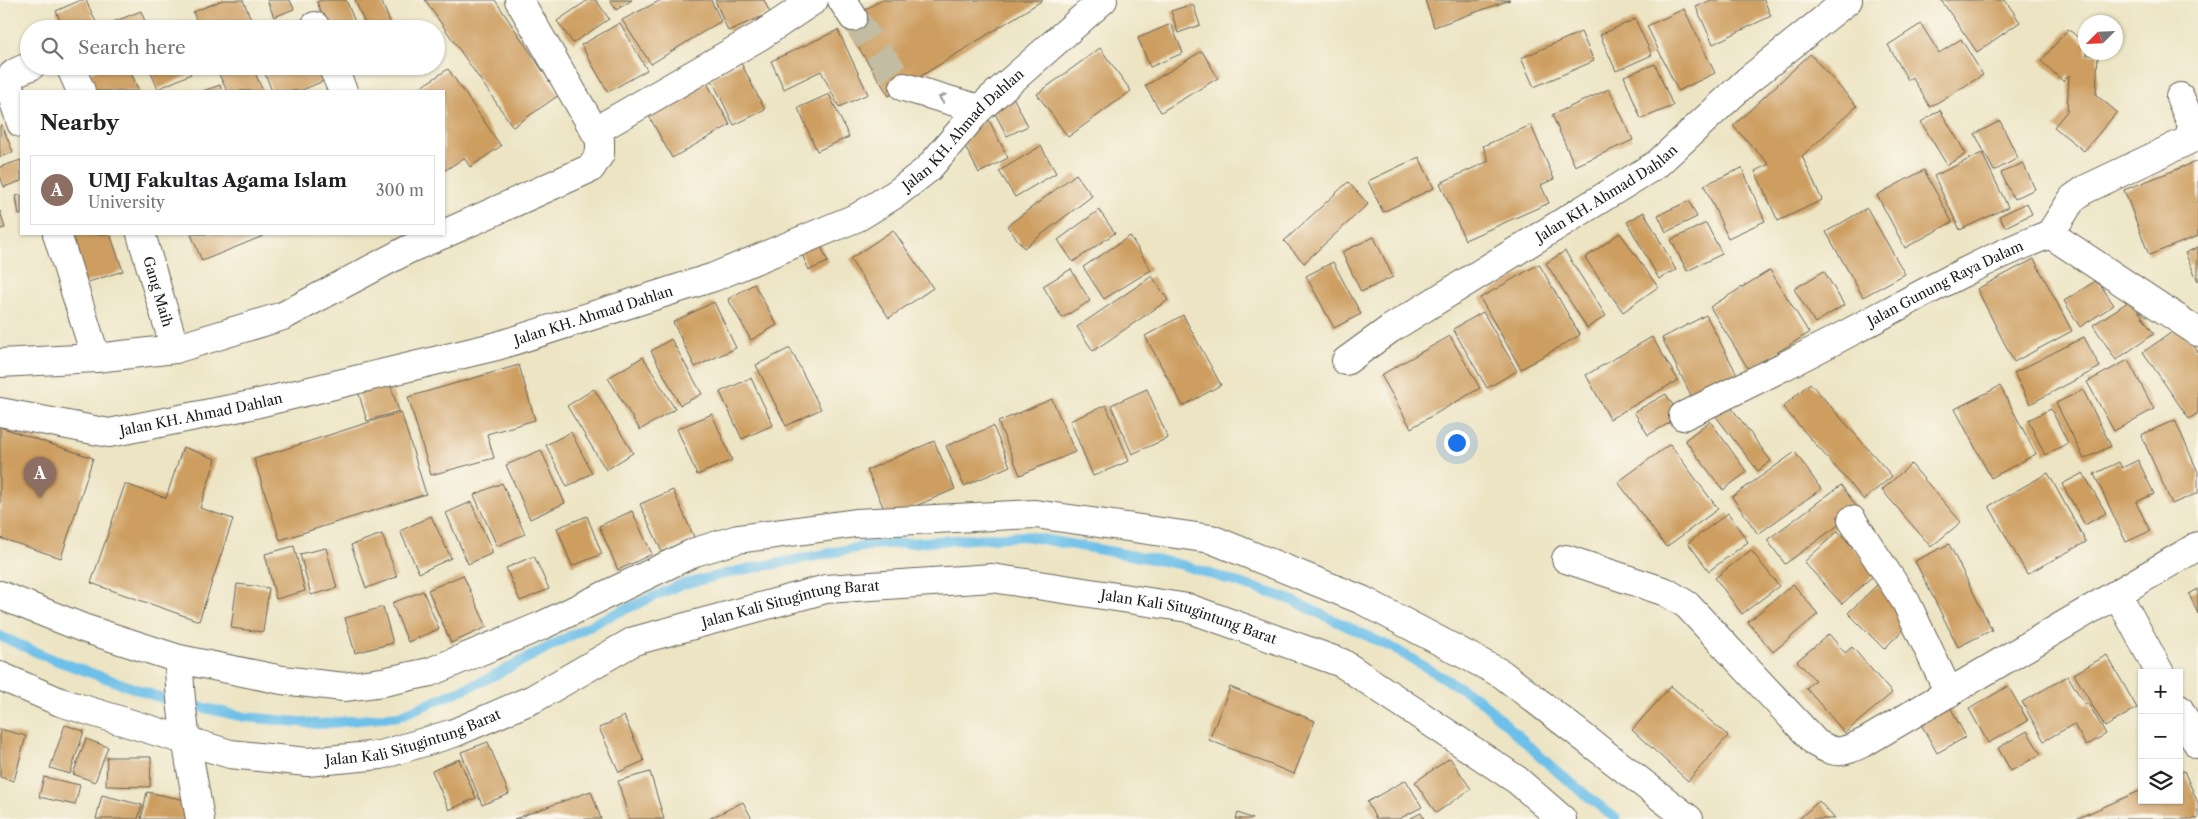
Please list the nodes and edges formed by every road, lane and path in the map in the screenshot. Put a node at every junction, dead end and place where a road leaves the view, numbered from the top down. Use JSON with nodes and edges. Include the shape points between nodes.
{"nodes":[{"id":1,"x":520,"y":0,"type":"edge"},
{"id":2,"x":814,"y":0,"type":"edge"},
{"id":3,"x":1103,"y":0,"type":"edge"},
{"id":4,"x":1848,"y":0,"type":"edge"},
{"id":5,"x":20,"y":73,"type":"edge"},
{"id":6,"x":74,"y":75,"type":"edge"},
{"id":7,"x":336,"y":75,"type":"edge"},
{"id":8,"x":904,"y":87,"type":"tunnel mouth"},
{"id":9,"x":82,"y":90,"type":"edge"},
{"id":10,"x":343,"y":90,"type":"edge"},
{"id":11,"x":2180,"y":97,"type":"dead end"},
{"id":12,"x":979,"y":109,"type":"junction"},
{"id":13,"x":20,"y":120,"type":"edge"},
{"id":14,"x":597,"y":142,"type":"junction"},
{"id":15,"x":445,"y":234,"type":"edge"},
{"id":16,"x":2050,"y":234,"type":"junction"},
{"id":17,"x":57,"y":235,"type":"edge"},
{"id":18,"x":141,"y":235,"type":"edge"},
{"id":19,"x":439,"y":235,"type":"edge"},
{"id":20,"x":406,"y":241,"type":"edge"},
{"id":21,"x":2198,"y":332,"type":"edge"},
{"id":22,"x":175,"y":349,"type":"junction"},
{"id":23,"x":96,"y":358,"type":"junction"},
{"id":24,"x":1346,"y":361,"type":"dead end"},
{"id":25,"x":0,"y":363,"type":"edge"},
{"id":26,"x":0,"y":412,"type":"edge"},
{"id":27,"x":1683,"y":416,"type":"dead end"},
{"id":28,"x":1852,"y":520,"type":"dead end"},
{"id":29,"x":2198,"y":546,"type":"edge"},
{"id":30,"x":1566,"y":559,"type":"dead end"},
{"id":31,"x":0,"y":595,"type":"edge"},
{"id":32,"x":2118,"y":595,"type":"junction"},
{"id":33,"x":179,"y":668,"type":"junction"},
{"id":34,"x":2158,"y":669,"type":"edge"},
{"id":35,"x":0,"y":676,"type":"edge"},
{"id":36,"x":1949,"y":693,"type":"junction"},
{"id":37,"x":2181,"y":714,"type":"edge"},
{"id":38,"x":185,"y":734,"type":"junction"},
{"id":39,"x":2198,"y":744,"type":"edge"},
{"id":40,"x":200,"y":819,"type":"edge"},
{"id":41,"x":1562,"y":819,"type":"edge"},
{"id":42,"x":1689,"y":819,"type":"edge"}],
"edges":[{"from":1,"to":14,"type":"street"},
{"from":2,"to":14,"type":"street"},
{"from":3,"to":12,"type":"street","name":"Jalan KH. Ahmad Dahlan"},
{"from":4,"to":24,"type":"street","name":"Jalan KH. Ahmad Dahlan","via":[[1747,81],[1657,164],[1390,329]]},
{"from":5,"to":13,"type":"street","via":[[8,83]]},
{"from":6,"to":9,"type":"street"},
{"from":7,"to":10,"type":"street"},
{"from":12,"to":8,"type":"street","one_way":true},
{"from":11,"to":16,"type":"street","via":[[2192,125],[2190,140],[2086,189],[2073,198]]},
{"from":12,"to":26,"type":"street","name":"Jalan KH. Ahmad Dahlan","via":[[928,169],[897,194],[858,217],[714,277],[497,346],[252,405],[109,433]]},
{"from":14,"to":15,"type":"street","via":[[591,168]]},
{"from":16,"to":21,"type":"street"},
{"from":16,"to":27,"type":"street","name":"Jalan Gunung Raya Dalam","via":[[1964,272]]},
{"from":17,"to":23,"type":"street"},
{"from":18,"to":22,"type":"street","name":"Gang Maih"},
{"from":19,"to":20,"type":"street"},
{"from":20,"to":22,"type":"street","via":[[283,316]]},
{"from":22,"to":23,"type":"street"},
{"from":23,"to":25,"type":"street"},
{"from":28,"to":36,"type":"street","via":[[1906,602]]},
{"from":29,"to":32,"type":"street"},
{"from":30,"to":36,"type":"street","via":[[1666,592],[1687,605],[1816,743],[1830,751],[1847,751]]},
{"from":31,"to":33,"type":"street"},
{"from":32,"to":34,"type":"street"},
{"from":32,"to":36,"type":"street"},
{"from":33,"to":38,"type":"street"},
{"from":33,"to":42,"type":"street","via":[[344,687],[383,682],[430,672],[541,626],[695,552],[738,539],[856,523],[1035,514],[1211,539],[1362,600],[1502,674]]},
{"from":35,"to":38,"type":"street","name":"Jalan Kali Situgintung Barat","via":[[60,702]]},
{"from":37,"to":39,"type":"street"},
{"from":38,"to":40,"type":"street"},
{"from":38,"to":41,"type":"street","name":"Jalan Kali Situgintung Barat","via":[[230,754],[307,762],[381,755],[454,733],[533,699],[634,641],[826,589],[992,578],[1188,608],[1342,663],[1518,780]]}]}
